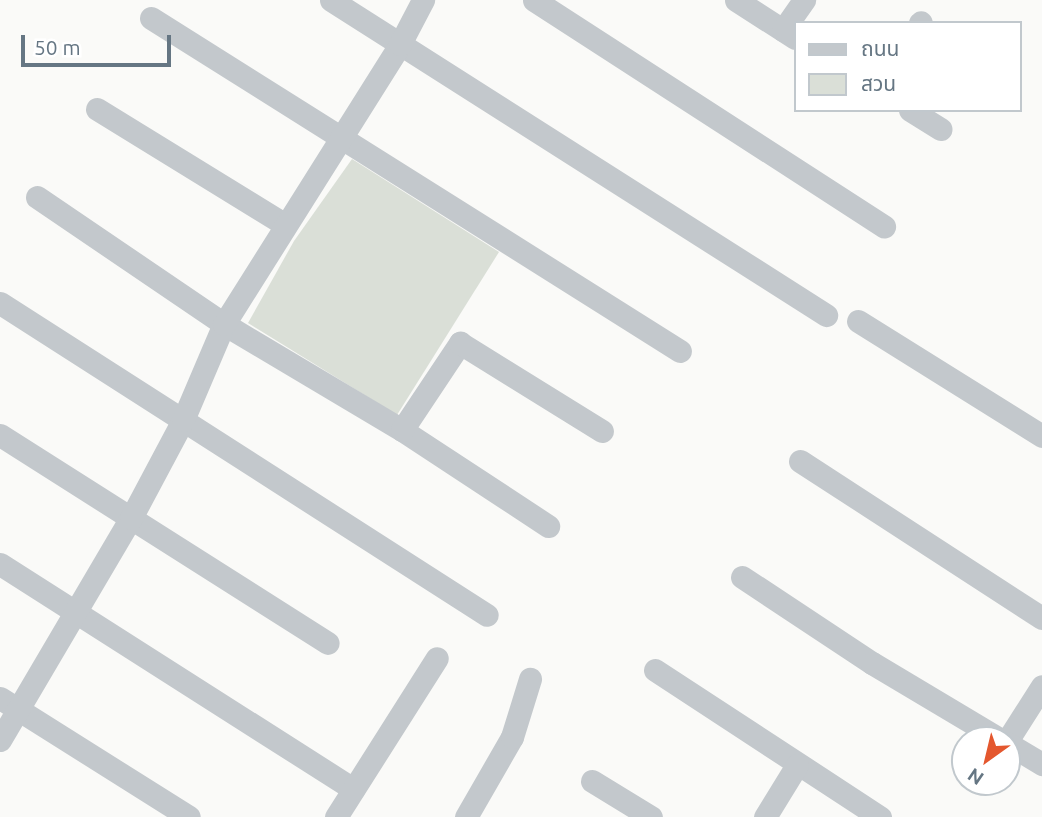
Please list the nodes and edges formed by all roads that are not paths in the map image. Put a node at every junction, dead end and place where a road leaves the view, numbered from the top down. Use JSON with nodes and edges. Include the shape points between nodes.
{"nodes":[{"id":1,"x":331,"y":0,"type":"edge"},
{"id":2,"x":423,"y":0,"type":"edge"},
{"id":3,"x":534,"y":0,"type":"edge"},
{"id":4,"x":736,"y":0,"type":"edge"},
{"id":5,"x":804,"y":0,"type":"edge"},
{"id":6,"x":151,"y":18,"type":"dead end"},
{"id":7,"x":795,"y":21,"type":"edge"},
{"id":8,"x":789,"y":34,"type":"edge"},
{"id":9,"x":400,"y":44,"type":"junction"},
{"id":10,"x":97,"y":109,"type":"dead end"},
{"id":11,"x":913,"y":112,"type":"edge"},
{"id":12,"x":940,"y":129,"type":"dead end"},
{"id":13,"x":340,"y":138,"type":"junction"},
{"id":14,"x":37,"y":197,"type":"dead end"},
{"id":15,"x":284,"y":225,"type":"junction"},
{"id":16,"x":884,"y":226,"type":"dead end"},
{"id":17,"x":0,"y":303,"type":"edge"},
{"id":18,"x":826,"y":315,"type":"dead end"},
{"id":19,"x":858,"y":321,"type":"dead end"},
{"id":20,"x":224,"y":324,"type":"junction"},
{"id":21,"x":680,"y":351,"type":"dead end"},
{"id":22,"x":183,"y":420,"type":"junction"},
{"id":23,"x":402,"y":430,"type":"junction"},
{"id":24,"x":602,"y":431,"type":"dead end"},
{"id":25,"x":0,"y":435,"type":"edge"},
{"id":26,"x":1042,"y":436,"type":"edge"},
{"id":27,"x":800,"y":461,"type":"dead end"},
{"id":28,"x":131,"y":518,"type":"junction"},
{"id":29,"x":548,"y":526,"type":"dead end"},
{"id":30,"x":0,"y":564,"type":"edge"},
{"id":31,"x":742,"y":577,"type":"dead end"},
{"id":32,"x":75,"y":613,"type":"junction"},
{"id":33,"x":487,"y":615,"type":"dead end"},
{"id":34,"x":1042,"y":618,"type":"edge"},
{"id":35,"x":328,"y":643,"type":"dead end"},
{"id":36,"x":437,"y":658,"type":"dead end"},
{"id":37,"x":655,"y":670,"type":"dead end"},
{"id":38,"x":530,"y":678,"type":"dead end"},
{"id":39,"x":1042,"y":685,"type":"edge"},
{"id":40,"x":9,"y":704,"type":"edge"},
{"id":41,"x":978,"y":726,"type":"edge"},
{"id":42,"x":1017,"y":726,"type":"edge"},
{"id":43,"x":0,"y":740,"type":"edge"},
{"id":44,"x":1021,"y":751,"type":"edge"},
{"id":45,"x":1042,"y":764,"type":"edge"},
{"id":46,"x":797,"y":765,"type":"junction"},
{"id":47,"x":592,"y":780,"type":"dead end"},
{"id":48,"x":353,"y":789,"type":"junction"},
{"id":49,"x":189,"y":817,"type":"edge"},
{"id":50,"x":336,"y":817,"type":"edge"},
{"id":51,"x":466,"y":817,"type":"edge"},
{"id":52,"x":650,"y":817,"type":"edge"},
{"id":53,"x":765,"y":817,"type":"edge"},
{"id":54,"x":880,"y":817,"type":"edge"}],
"edges":[{"from":1,"to":9,"type":"street"},
{"from":2,"to":9,"type":"street"},
{"from":3,"to":16,"type":"street"},
{"from":4,"to":8,"type":"street"},
{"from":5,"to":7,"type":"street"},
{"from":6,"to":13,"type":"street"},
{"from":9,"to":13,"type":"street"},
{"from":9,"to":18,"type":"street"},
{"from":10,"to":15,"type":"street"},
{"from":11,"to":12,"type":"street"},
{"from":13,"to":15,"type":"street"},
{"from":13,"to":21,"type":"street"},
{"from":14,"to":20,"type":"street"},
{"from":15,"to":20,"type":"street"},
{"from":17,"to":22,"type":"street"},
{"from":19,"to":26,"type":"street"},
{"from":20,"to":22,"type":"street"},
{"from":20,"to":23,"type":"street"},
{"from":22,"to":28,"type":"street"},
{"from":22,"to":33,"type":"street"},
{"from":23,"to":24,"type":"street","via":[[460,343]]},
{"from":23,"to":29,"type":"street"},
{"from":25,"to":28,"type":"street"},
{"from":27,"to":34,"type":"street"},
{"from":28,"to":32,"type":"street"},
{"from":28,"to":35,"type":"street"},
{"from":30,"to":32,"type":"street"},
{"from":31,"to":41,"type":"street"},
{"from":32,"to":40,"type":"street"},
{"from":32,"to":48,"type":"street"},
{"from":36,"to":48,"type":"street"},
{"from":37,"to":46,"type":"street"},
{"from":38,"to":51,"type":"street","via":[[512,737]]},
{"from":39,"to":42,"type":"street"},
{"from":40,"to":43,"type":"street"},
{"from":40,"to":49,"type":"street"},
{"from":44,"to":45,"type":"street"},
{"from":46,"to":53,"type":"street"},
{"from":46,"to":54,"type":"street"},
{"from":47,"to":52,"type":"street"},
{"from":48,"to":50,"type":"street"}]}
